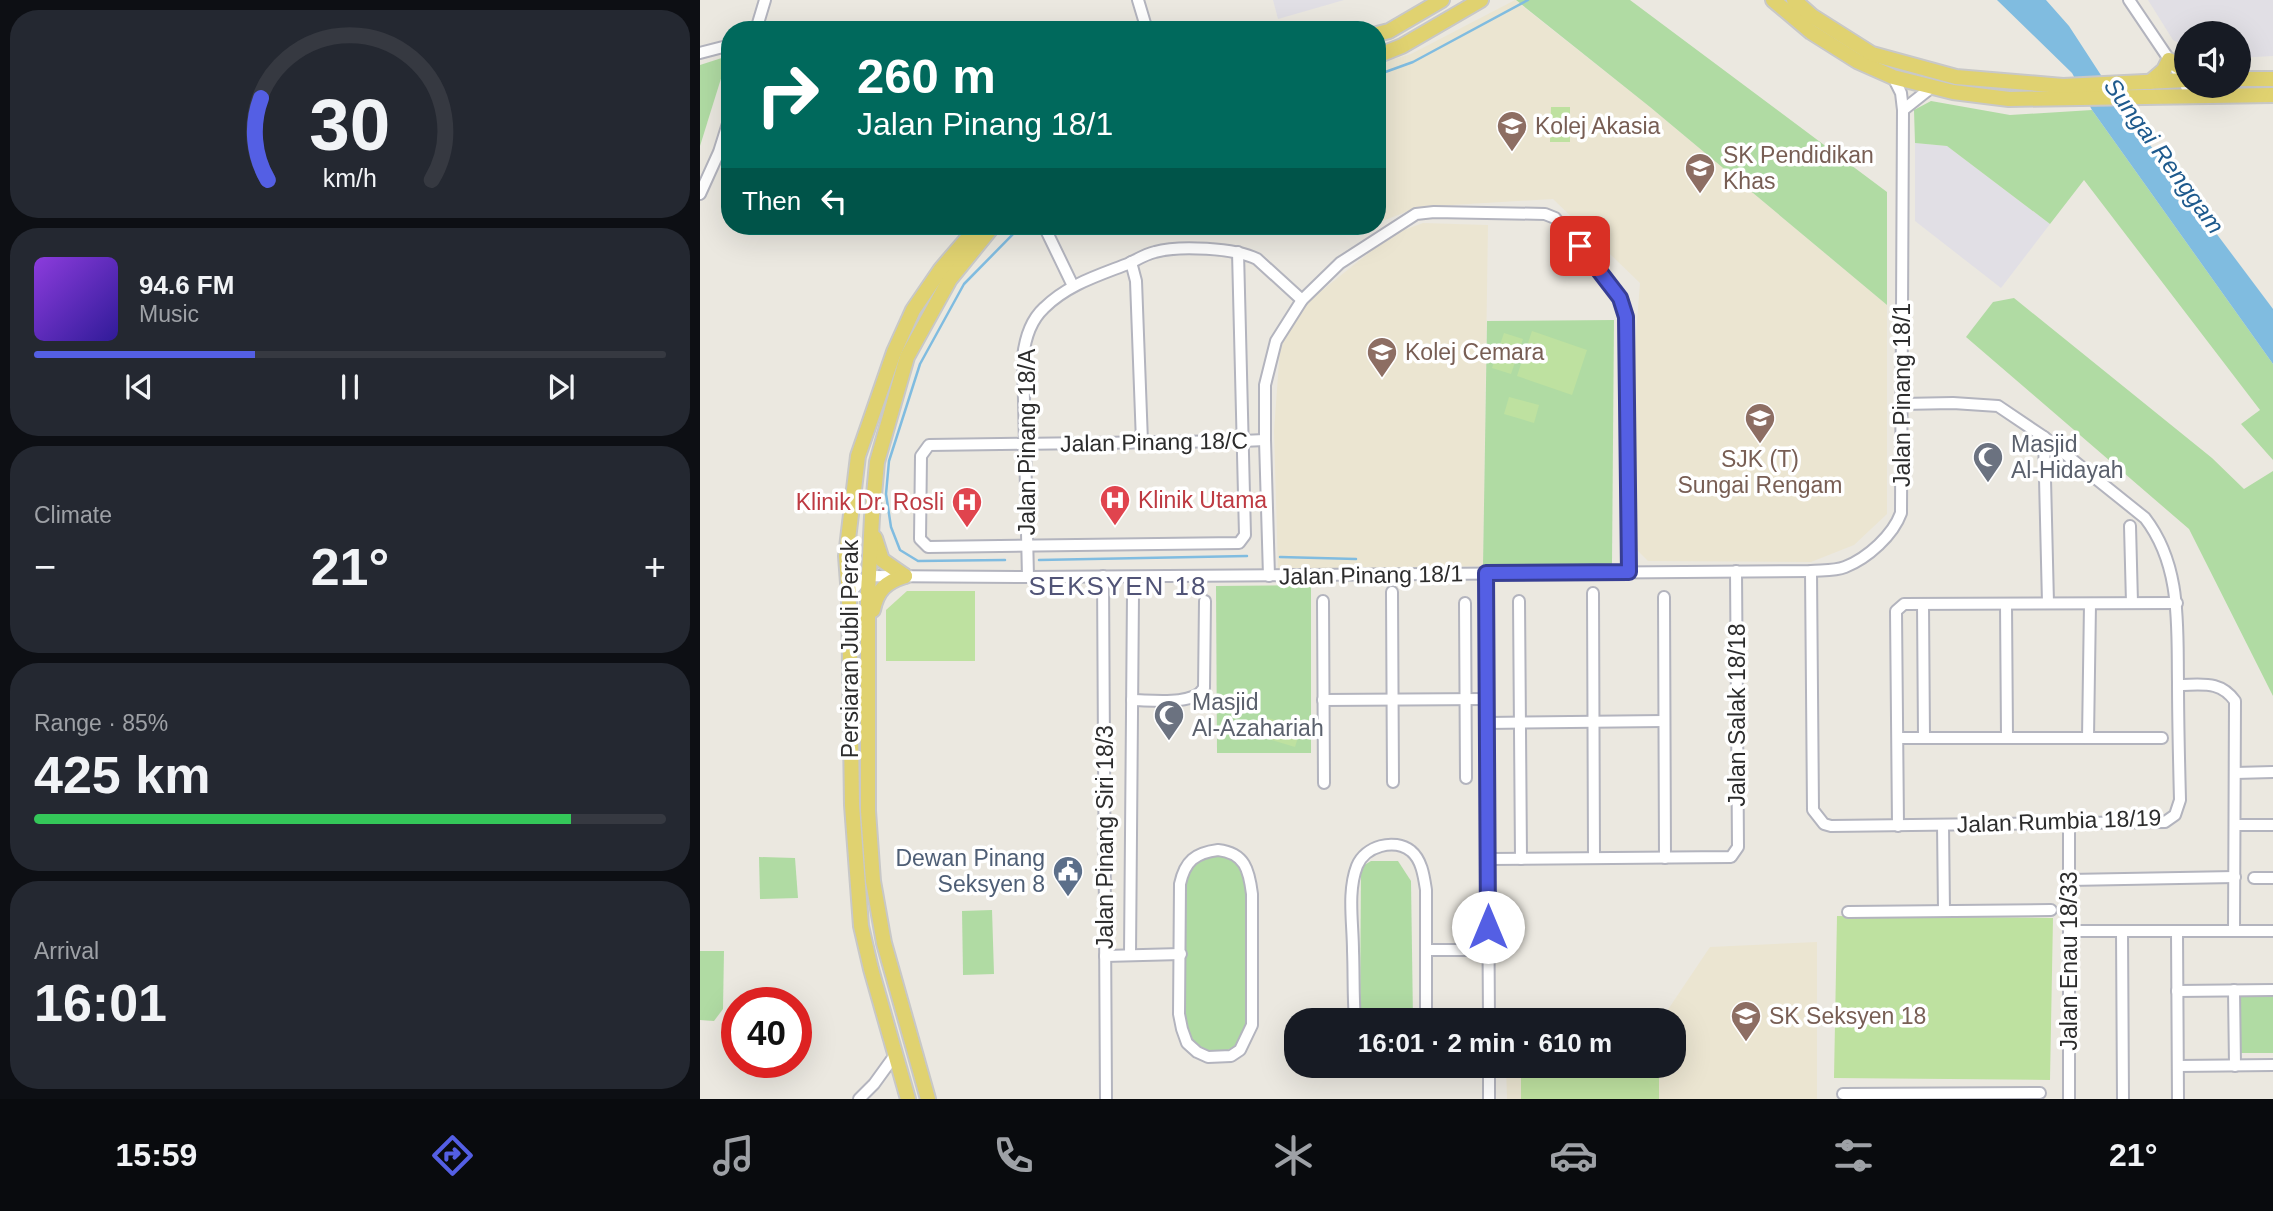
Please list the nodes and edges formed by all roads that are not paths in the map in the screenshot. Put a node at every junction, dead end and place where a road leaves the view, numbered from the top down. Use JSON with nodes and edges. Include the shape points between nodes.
{"nodes":[{"id":1,"x":765,"y":0,"type":"edge"},
{"id":2,"x":1138,"y":0,"type":"edge"},
{"id":3,"x":1442,"y":0,"type":"edge"},
{"id":4,"x":1481,"y":0,"type":"edge"},
{"id":5,"x":1773,"y":0,"type":"edge"},
{"id":6,"x":1794,"y":0,"type":"edge"},
{"id":7,"x":2129,"y":0,"type":"edge"},
{"id":8,"x":759,"y":21,"type":"edge"},
{"id":9,"x":1144,"y":21,"type":"edge"},
{"id":10,"x":1386,"y":32,"type":"edge"},
{"id":11,"x":721,"y":48,"type":"edge"},
{"id":12,"x":1386,"y":52,"type":"edge"},
{"id":13,"x":700,"y":53,"type":"edge"},
{"id":14,"x":2169,"y":60,"type":"junction"},
{"id":15,"x":2174,"y":65,"type":"edge"},
{"id":16,"x":1893,"y":77,"type":"junction"},
{"id":17,"x":2174,"y":79,"type":"edge"},
{"id":18,"x":2251,"y":79,"type":"edge"},
{"id":19,"x":2273,"y":79,"type":"edge"},
{"id":20,"x":2150,"y":82,"type":"junction"},
{"id":21,"x":1932,"y":87,"type":"junction"},
{"id":22,"x":2118,"y":91,"type":"junction"},
{"id":23,"x":2066,"y":92,"type":"junction"},
{"id":24,"x":2273,"y":95,"type":"edge"},
{"id":25,"x":2174,"y":96,"type":"edge"},
{"id":26,"x":2251,"y":96,"type":"edge"},
{"id":27,"x":1903,"y":110,"type":"junction"},
{"id":28,"x":721,"y":146,"type":"edge"},
{"id":29,"x":700,"y":194,"type":"edge"},
{"id":30,"x":1386,"y":232,"type":"edge"},
{"id":31,"x":970,"y":235,"type":"edge"},
{"id":32,"x":986,"y":235,"type":"edge"},
{"id":33,"x":1048,"y":235,"type":"edge"},
{"id":34,"x":1381,"y":235,"type":"edge"},
{"id":35,"x":1238,"y":252,"type":"junction"},
{"id":36,"x":1131,"y":262,"type":"junction"},
{"id":37,"x":1073,"y":286,"type":"junction"},
{"id":38,"x":1302,"y":300,"type":"junction"},
{"id":39,"x":1902,"y":404,"type":"junction"},
{"id":40,"x":2044,"y":438,"type":"junction"},
{"id":41,"x":1265,"y":440,"type":"junction"},
{"id":42,"x":1242,"y":441,"type":"junction"},
{"id":43,"x":1142,"y":442,"type":"junction"},
{"id":44,"x":1027,"y":443,"type":"junction"},
{"id":45,"x":872,"y":517,"type":"junction"},
{"id":46,"x":2130,"y":526,"type":"dead end"},
{"id":47,"x":1028,"y":546,"type":"junction"},
{"id":48,"x":1737,"y":571,"type":"junction"},
{"id":49,"x":1811,"y":571,"type":"junction"},
{"id":50,"x":1629,"y":572,"type":"junction"},
{"id":51,"x":1486,"y":573,"type":"junction"},
{"id":52,"x":869,"y":576,"type":"junction"},
{"id":53,"x":905,"y":576,"type":"junction"},
{"id":54,"x":1103,"y":576,"type":"junction"},
{"id":55,"x":1269,"y":576,"type":"junction"},
{"id":56,"x":1028,"y":577,"type":"junction"},
{"id":57,"x":1392,"y":592,"type":"dead end"},
{"id":58,"x":1593,"y":593,"type":"dead end"},
{"id":59,"x":1133,"y":594,"type":"dead end"},
{"id":60,"x":849,"y":596,"type":"junction"},
{"id":61,"x":1664,"y":597,"type":"dead end"},
{"id":62,"x":1205,"y":601,"type":"dead end"},
{"id":63,"x":1323,"y":601,"type":"dead end"},
{"id":64,"x":1519,"y":601,"type":"dead end"},
{"id":65,"x":1465,"y":603,"type":"dead end"},
{"id":66,"x":2048,"y":603,"type":"junction"},
{"id":67,"x":2132,"y":603,"type":"junction"},
{"id":68,"x":2177,"y":603,"type":"junction"},
{"id":69,"x":1923,"y":604,"type":"junction"},
{"id":70,"x":2006,"y":604,"type":"junction"},
{"id":71,"x":2090,"y":604,"type":"junction"},
{"id":72,"x":868,"y":633,"type":"junction"},
{"id":73,"x":2178,"y":685,"type":"junction"},
{"id":74,"x":1393,"y":699,"type":"junction"},
{"id":75,"x":1466,"y":699,"type":"junction"},
{"id":76,"x":1487,"y":699,"type":"junction"},
{"id":77,"x":1132,"y":700,"type":"junction"},
{"id":78,"x":1323,"y":700,"type":"junction"},
{"id":79,"x":1664,"y":721,"type":"junction"},
{"id":80,"x":1520,"y":722,"type":"junction"},
{"id":81,"x":1593,"y":722,"type":"junction"},
{"id":82,"x":1487,"y":723,"type":"junction"},
{"id":83,"x":1898,"y":738,"type":"junction"},
{"id":84,"x":1924,"y":738,"type":"junction"},
{"id":85,"x":2007,"y":738,"type":"junction"},
{"id":86,"x":2088,"y":738,"type":"junction"},
{"id":87,"x":2162,"y":738,"type":"dead end"},
{"id":88,"x":2273,"y":772,"type":"edge"},
{"id":89,"x":2235,"y":773,"type":"junction"},
{"id":90,"x":1466,"y":778,"type":"dead end"},
{"id":91,"x":1393,"y":782,"type":"dead end"},
{"id":92,"x":1324,"y":783,"type":"dead end"},
{"id":93,"x":2069,"y":823,"type":"junction"},
{"id":94,"x":1898,"y":825,"type":"junction"},
{"id":95,"x":1943,"y":825,"type":"junction"},
{"id":96,"x":2235,"y":825,"type":"junction"},
{"id":97,"x":2273,"y":825,"type":"edge"},
{"id":98,"x":1594,"y":858,"type":"junction"},
{"id":99,"x":1665,"y":858,"type":"junction"},
{"id":100,"x":1488,"y":859,"type":"junction"},
{"id":101,"x":1521,"y":859,"type":"junction"},
{"id":102,"x":2235,"y":877,"type":"junction"},
{"id":103,"x":2254,"y":878,"type":"dead end"},
{"id":104,"x":2273,"y":878,"type":"edge"},
{"id":105,"x":2069,"y":880,"type":"junction"},
{"id":106,"x":2051,"y":910,"type":"dead end"},
{"id":107,"x":1944,"y":911,"type":"junction"},
{"id":108,"x":1848,"y":912,"type":"dead end"},
{"id":109,"x":2069,"y":931,"type":"junction"},
{"id":110,"x":2122,"y":931,"type":"junction"},
{"id":111,"x":2177,"y":931,"type":"junction"},
{"id":112,"x":2234,"y":931,"type":"junction"},
{"id":113,"x":2273,"y":931,"type":"edge"},
{"id":114,"x":1427,"y":950,"type":"junction"},
{"id":115,"x":1488,"y":950,"type":"junction"},
{"id":116,"x":1181,"y":954,"type":"junction"},
{"id":117,"x":1130,"y":955,"type":"junction"},
{"id":118,"x":1105,"y":956,"type":"junction"},
{"id":119,"x":2234,"y":990,"type":"junction"},
{"id":120,"x":2273,"y":990,"type":"edge"},
{"id":121,"x":2177,"y":991,"type":"junction"},
{"id":122,"x":1355,"y":1008,"type":"edge"},
{"id":123,"x":1426,"y":1008,"type":"edge"},
{"id":124,"x":1489,"y":1008,"type":"edge"},
{"id":125,"x":895,"y":1055,"type":"junction"},
{"id":126,"x":2273,"y":1065,"type":"edge"},
{"id":127,"x":2178,"y":1066,"type":"junction"},
{"id":128,"x":2235,"y":1066,"type":"junction"},
{"id":129,"x":1489,"y":1078,"type":"edge"},
{"id":130,"x":2040,"y":1093,"type":"dead end"},
{"id":131,"x":1843,"y":1094,"type":"dead end"},
{"id":132,"x":1947,"y":1096,"type":"edge"},
{"id":133,"x":859,"y":1099,"type":"edge"},
{"id":134,"x":908,"y":1099,"type":"edge"},
{"id":135,"x":928,"y":1099,"type":"edge"},
{"id":136,"x":1106,"y":1099,"type":"edge"},
{"id":137,"x":1489,"y":1099,"type":"edge"},
{"id":138,"x":2069,"y":1099,"type":"edge"},
{"id":139,"x":2123,"y":1099,"type":"edge"},
{"id":140,"x":2178,"y":1099,"type":"edge"}],
"edges":[{"from":1,"to":8,"type":"street"},
{"from":2,"to":9,"type":"street"},
{"from":3,"to":10,"type":"main road"},
{"from":4,"to":12,"type":"main road"},
{"from":5,"to":16,"type":"main road","via":[[1811,32]]},
{"from":6,"to":23,"type":"main road","via":[[1872,54],[1956,77]]},
{"from":7,"to":14,"type":"street"},
{"from":11,"to":13,"type":"street"},
{"from":14,"to":15,"type":"main road"},
{"from":14,"to":20,"type":"main road"},
{"from":16,"to":21,"type":"main road"},
{"from":16,"to":27,"type":"street","name":"Jalan Pinang 18/1"},
{"from":17,"to":20,"type":"main road"},
{"from":18,"to":19,"type":"main road"},
{"from":20,"to":22,"type":"main road"},
{"from":21,"to":23,"type":"main road","via":[[1981,97]]},
{"from":21,"to":27,"type":"street"},
{"from":22,"to":23,"type":"main road"},
{"from":22,"to":25,"type":"main road"},
{"from":24,"to":26,"type":"main road"},
{"from":27,"to":39,"type":"street","name":"Jalan Pinang 18/1"},
{"from":28,"to":29,"type":"street"},
{"from":30,"to":50,"type":"street","via":[[1416,214],[1545,214],[1567,229],[1623,304]]},
{"from":31,"to":60,"type":"main road","name":"Persiaran Jubli Perak","via":[[913,310],[858,456],[846,556]]},
{"from":32,"to":45,"type":"main road","name":"Persiaran Jubli Perak","via":[[950,279],[907,357],[877,462]]},
{"from":33,"to":37,"type":"street"},
{"from":34,"to":38,"type":"street","via":[[1353,252]]},
{"from":35,"to":36,"type":"street","name":"Jalan Pinang 18/A","via":[[1156,251]]},
{"from":35,"to":38,"type":"street","name":"Jalan Pinang 18/A","via":[[1257,259]]},
{"from":35,"to":42,"type":"street"},
{"from":36,"to":37,"type":"street","name":"Jalan Pinang 18/A"},
{"from":36,"to":43,"type":"street","via":[[1136,281]]},
{"from":37,"to":44,"type":"street","name":"Jalan Pinang 18/A","via":[[1043,308],[1025,341]]},
{"from":38,"to":41,"type":"street","via":[[1276,341],[1269,362]]},
{"from":39,"to":40,"type":"street","name":"Jalan Rumbia 18/19","via":[[1998,406]]},
{"from":39,"to":49,"type":"street","name":"Jalan Pinang 18/1","via":[[1898,520],[1862,558],[1843,568]]},
{"from":40,"to":66,"type":"street"},
{"from":40,"to":68,"type":"street","name":"Jalan Rumbia 18/19","via":[[2145,518],[2169,564]]},
{"from":41,"to":42,"type":"street","name":"Jalan Pinang 18/C"},
{"from":41,"to":55,"type":"street"},
{"from":42,"to":43,"type":"street","name":"Jalan Pinang 18/C"},
{"from":42,"to":47,"type":"street","via":[[1245,535],[1239,543]]},
{"from":43,"to":44,"type":"street","name":"Jalan Pinang 18/C"},
{"from":44,"to":47,"type":"street","name":"Jalan Pinang 18/A"},
{"from":44,"to":47,"type":"street","name":"Jalan Pinang 18/C","via":[[929,445],[921,456],[919,496],[920,539],[928,547]]},
{"from":45,"to":52,"type":"main road","name":"Persiaran Jubli Perak"},
{"from":45,"to":53,"type":"main road","via":[[882,560]]},
{"from":46,"to":67,"type":"street"},
{"from":47,"to":56,"type":"street","name":"Jalan Pinang 18/A"},
{"from":48,"to":49,"type":"street","name":"Jalan Pinang 18/1"},
{"from":48,"to":50,"type":"street","name":"Jalan Pinang 18/1"},
{"from":48,"to":99,"type":"street","name":"Jalan Salak 18/18","via":[[1738,847],[1731,857]]},
{"from":49,"to":94,"type":"street","name":"Jalan Rumbia 18/19","via":[[1813,810],[1831,827]]},
{"from":50,"to":51,"type":"street","name":"Jalan Pinang 18/1"},
{"from":51,"to":55,"type":"street","name":"Jalan Pinang 18/1"},
{"from":51,"to":76,"type":"street"},
{"from":52,"to":53,"type":"street","name":"Jalan Pinang 18/1"},
{"from":52,"to":60,"type":"street"},
{"from":52,"to":72,"type":"main road","name":"Persiaran Jubli Perak"},
{"from":53,"to":56,"type":"street","name":"Jalan Pinang 18/1"},
{"from":53,"to":72,"type":"main road","via":[[878,592]]},
{"from":54,"to":55,"type":"street","name":"Jalan Pinang 18/1"},
{"from":54,"to":56,"type":"street","name":"Jalan Pinang 18/1"},
{"from":54,"to":118,"type":"street","name":"Jalan Pinang Siri 18/3"},
{"from":57,"to":74,"type":"street"},
{"from":58,"to":81,"type":"street"},
{"from":59,"to":77,"type":"street"},
{"from":60,"to":125,"type":"main road","name":"Persiaran Jubli Perak","via":[[852,805],[861,926]]},
{"from":61,"to":79,"type":"street"},
{"from":62,"to":77,"type":"street","via":[[1201,694],[1190,699]]},
{"from":63,"to":78,"type":"street"},
{"from":64,"to":80,"type":"street"},
{"from":65,"to":75,"type":"street"},
{"from":66,"to":70,"type":"street"},
{"from":66,"to":71,"type":"street"},
{"from":67,"to":68,"type":"street"},
{"from":67,"to":71,"type":"street"},
{"from":68,"to":73,"type":"street","name":"Jalan Rumbia 18/19"},
{"from":69,"to":70,"type":"street"},
{"from":69,"to":83,"type":"street","via":[[1905,604],[1896,611]]},
{"from":69,"to":84,"type":"street"},
{"from":70,"to":85,"type":"street"},
{"from":71,"to":86,"type":"street"},
{"from":72,"to":135,"type":"main road","name":"Persiaran Jubli Perak","via":[[868,810],[873,881],[884,943]]},
{"from":73,"to":89,"type":"street","via":[[2228,690],[2235,701]]},
{"from":73,"to":93,"type":"street","name":"Jalan Rumbia 18/19","via":[[2180,800],[2175,815],[2165,822]]},
{"from":74,"to":75,"type":"street"},
{"from":74,"to":78,"type":"street"},
{"from":74,"to":91,"type":"street"},
{"from":75,"to":76,"type":"street"},
{"from":75,"to":90,"type":"street"},
{"from":76,"to":82,"type":"street"},
{"from":77,"to":117,"type":"street"},
{"from":78,"to":92,"type":"street"},
{"from":79,"to":81,"type":"street"},
{"from":79,"to":99,"type":"street"},
{"from":80,"to":81,"type":"street"},
{"from":80,"to":82,"type":"street"},
{"from":80,"to":101,"type":"street"},
{"from":81,"to":98,"type":"street"},
{"from":82,"to":100,"type":"street"},
{"from":83,"to":84,"type":"street"},
{"from":83,"to":94,"type":"street"},
{"from":84,"to":85,"type":"street"},
{"from":85,"to":86,"type":"street"},
{"from":86,"to":87,"type":"street"},
{"from":88,"to":89,"type":"street"},
{"from":89,"to":96,"type":"street"},
{"from":93,"to":95,"type":"street","name":"Jalan Rumbia 18/19"},
{"from":93,"to":105,"type":"street","name":"Jalan Enau 18/33"},
{"from":94,"to":95,"type":"street","name":"Jalan Rumbia 18/19"},
{"from":95,"to":107,"type":"street"},
{"from":96,"to":97,"type":"street"},
{"from":96,"to":102,"type":"street"},
{"from":98,"to":99,"type":"street"},
{"from":98,"to":101,"type":"street"},
{"from":100,"to":101,"type":"street"},
{"from":100,"to":115,"type":"street"},
{"from":102,"to":105,"type":"street"},
{"from":102,"to":112,"type":"street"},
{"from":103,"to":104,"type":"street"},
{"from":105,"to":109,"type":"street","name":"Jalan Enau 18/33"},
{"from":106,"to":107,"type":"street"},
{"from":107,"to":108,"type":"street"},
{"from":109,"to":110,"type":"street"},
{"from":109,"to":138,"type":"street","name":"Jalan Enau 18/33"},
{"from":110,"to":111,"type":"street"},
{"from":110,"to":139,"type":"street"},
{"from":111,"to":112,"type":"street"},
{"from":111,"to":121,"type":"street"},
{"from":112,"to":113,"type":"street"},
{"from":114,"to":115,"type":"street"},
{"from":114,"to":122,"type":"street","via":[[1423,871],[1412,851],[1396,845],[1364,853],[1352,887]]},
{"from":114,"to":123,"type":"street"},
{"from":115,"to":124,"type":"street"},
{"from":116,"to":116,"type":"street","via":[[1183,870],[1202,852],[1230,851],[1249,873],[1252,1026],[1240,1050],[1231,1056],[1208,1057],[1187,1043],[1179,1014]]},
{"from":116,"to":117,"type":"street"},
{"from":117,"to":118,"type":"street"},
{"from":118,"to":136,"type":"street","name":"Jalan Pinang Siri 18/3"},
{"from":119,"to":120,"type":"street"},
{"from":119,"to":121,"type":"street"},
{"from":119,"to":128,"type":"street"},
{"from":121,"to":127,"type":"street"},
{"from":125,"to":133,"type":"street"},
{"from":125,"to":134,"type":"main road","name":"Persiaran Jubli Perak"},
{"from":126,"to":128,"type":"street"},
{"from":127,"to":128,"type":"street"},
{"from":127,"to":140,"type":"street"},
{"from":129,"to":137,"type":"street"},
{"from":130,"to":132,"type":"street"},
{"from":131,"to":132,"type":"street"}]}
